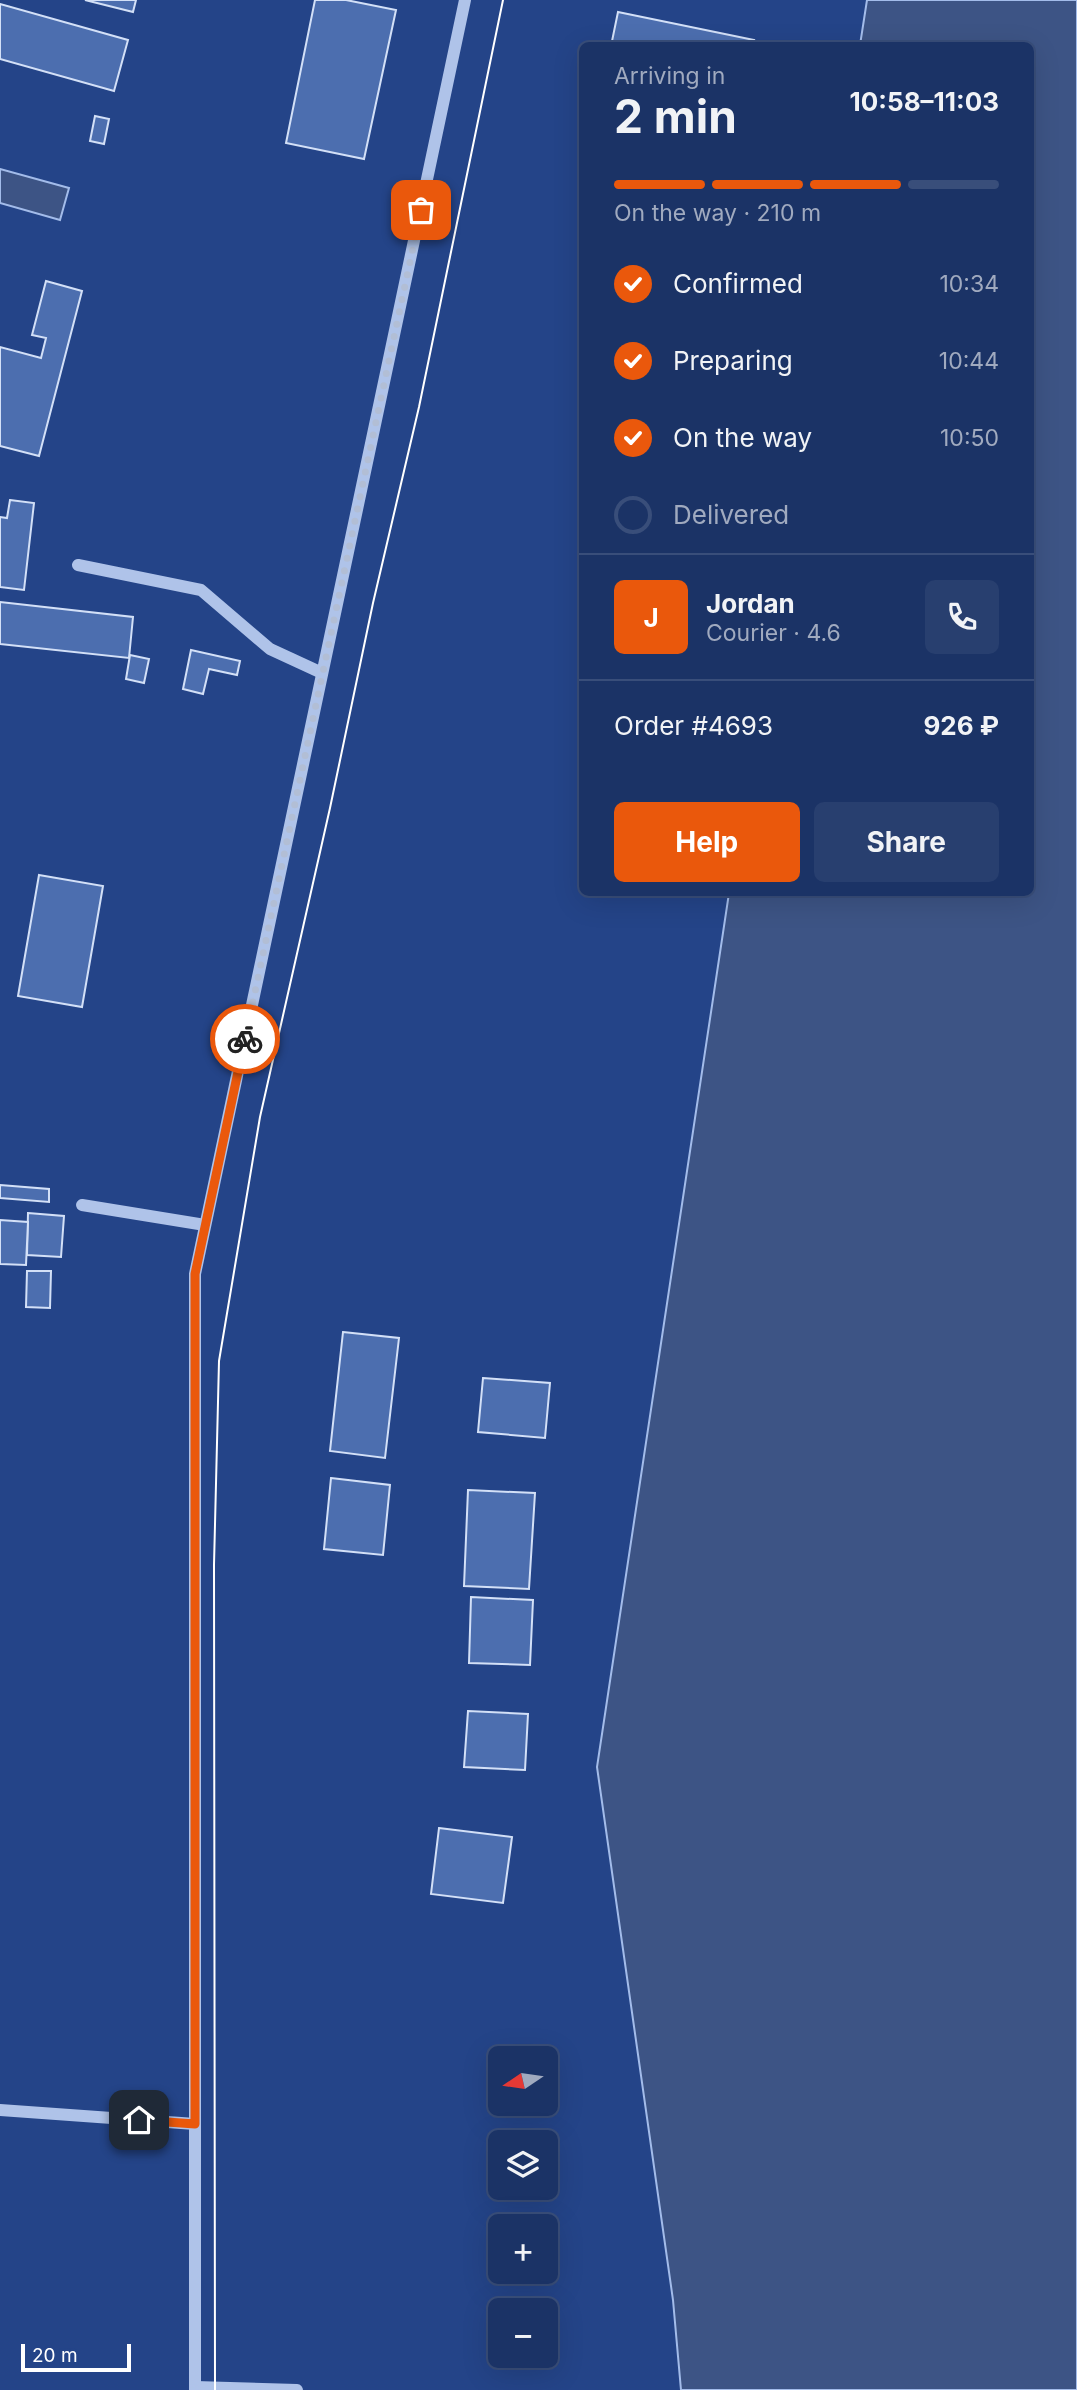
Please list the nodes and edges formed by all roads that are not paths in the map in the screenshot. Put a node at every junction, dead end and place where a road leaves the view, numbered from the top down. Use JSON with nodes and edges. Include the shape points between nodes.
{"nodes":[{"id":1,"x":465,"y":0,"type":"edge"},
{"id":2,"x":78,"y":565,"type":"dead end"},
{"id":3,"x":322,"y":673,"type":"junction"},
{"id":4,"x":82,"y":1205,"type":"dead end"},
{"id":5,"x":205,"y":1225,"type":"junction"},
{"id":6,"x":0,"y":2110,"type":"edge"},
{"id":7,"x":195,"y":2124,"type":"junction"},
{"id":8,"x":195,"y":2389,"type":"edge"},
{"id":9,"x":297,"y":2390,"type":"edge"}],
"edges":[{"from":1,"to":3,"type":"street"},
{"from":2,"to":3,"type":"street","via":[[201,590],[270,649]]},
{"from":3,"to":5,"type":"street"},
{"from":4,"to":5,"type":"street"},
{"from":5,"to":7,"type":"street","via":[[195,1274]]},
{"from":6,"to":7,"type":"street"},
{"from":7,"to":8,"type":"street"},
{"from":8,"to":9,"type":"street"}]}
